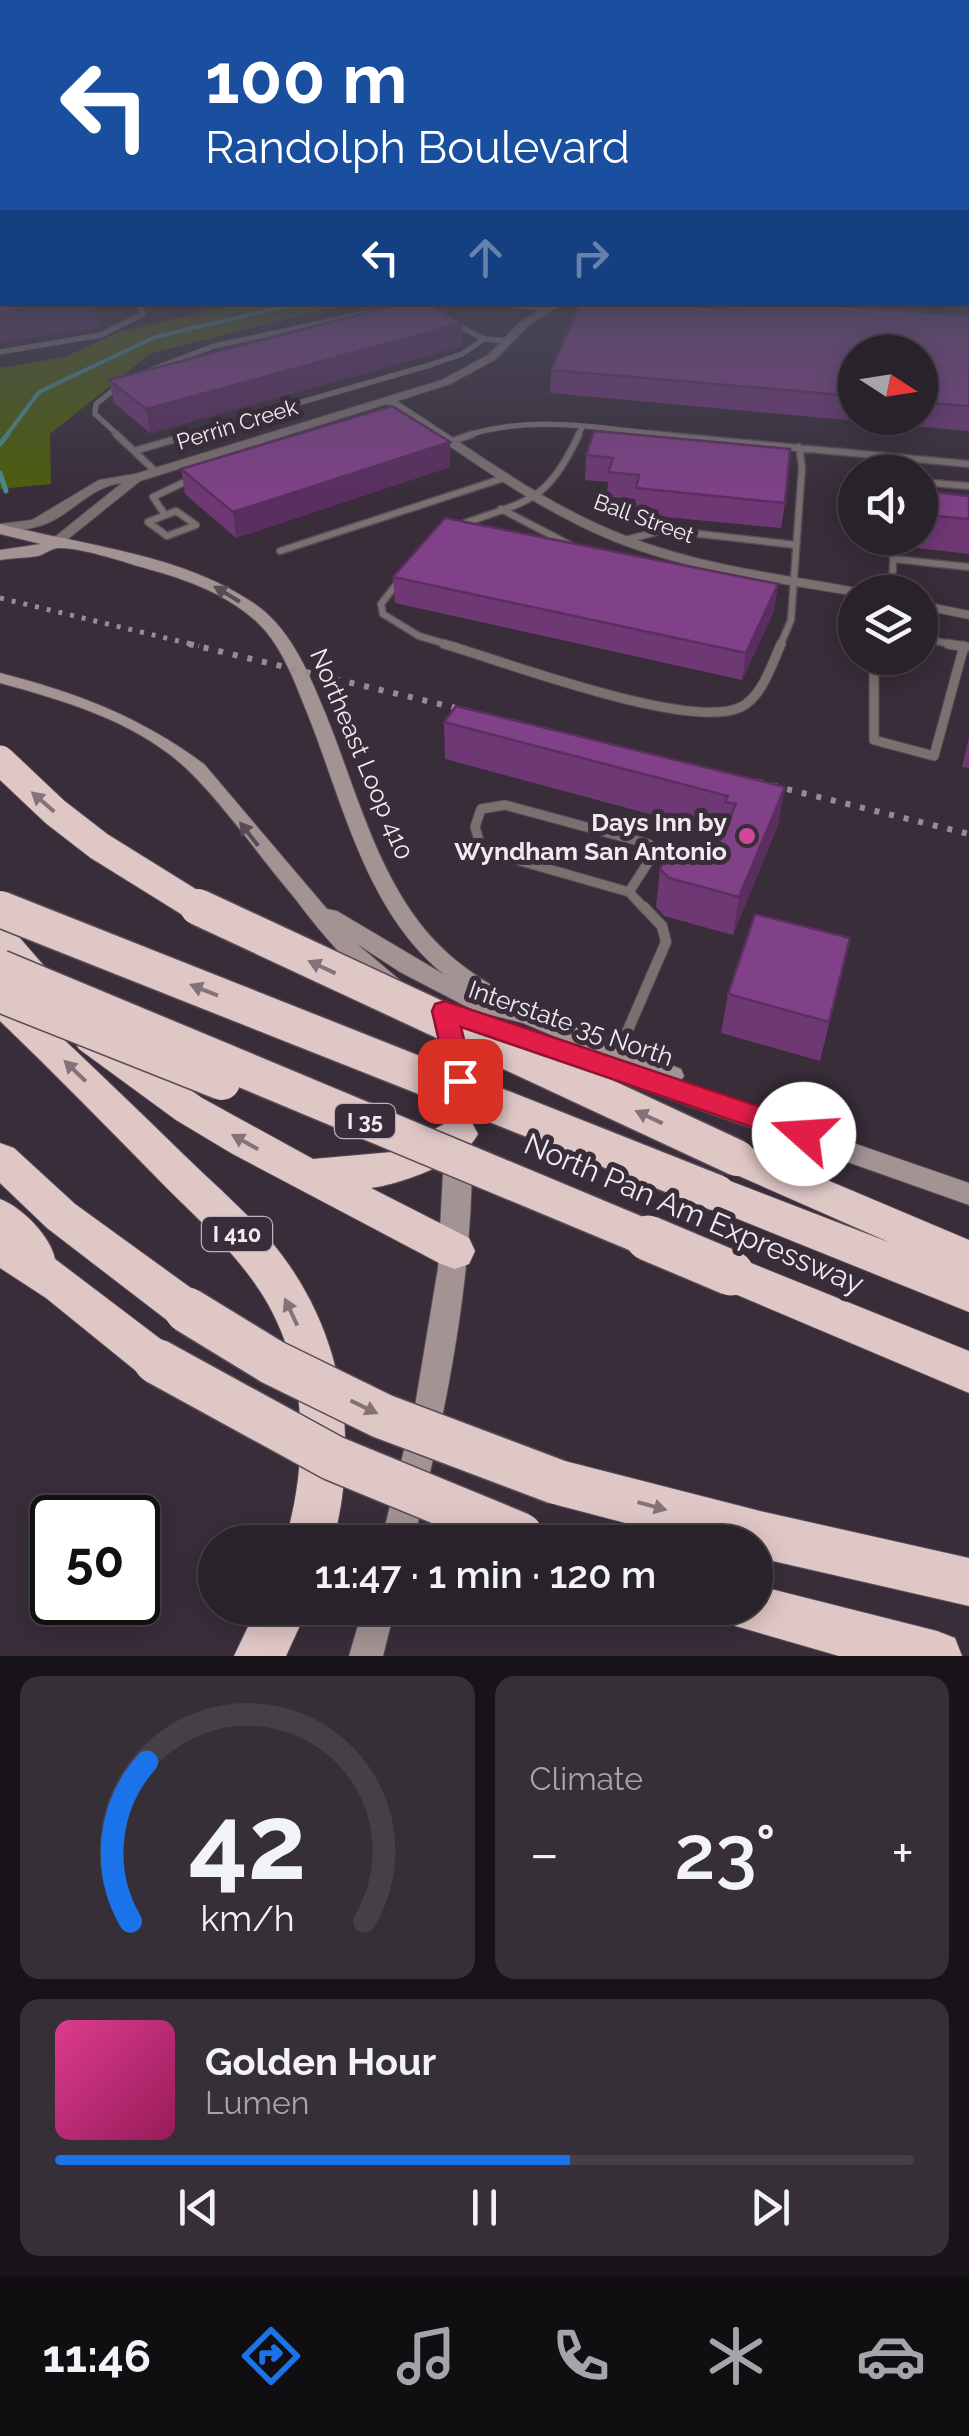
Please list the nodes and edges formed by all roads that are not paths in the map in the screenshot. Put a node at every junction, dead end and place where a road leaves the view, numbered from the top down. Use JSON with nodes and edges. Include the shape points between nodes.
{"nodes":[{"id":1,"x":40,"y":345,"type":"edge"},
{"id":2,"x":236,"y":345,"type":"edge"},
{"id":3,"x":475,"y":345,"type":"edge"},
{"id":4,"x":504,"y":345,"type":"edge"},
{"id":5,"x":0,"y":352,"type":"edge"},
{"id":6,"x":388,"y":400,"type":"junction"},
{"id":7,"x":582,"y":427,"type":"junction"},
{"id":8,"x":453,"y":440,"type":"junction"},
{"id":9,"x":799,"y":447,"type":"junction"},
{"id":10,"x":134,"y":451,"type":"junction"},
{"id":11,"x":969,"y":464,"type":"edge"},
{"id":12,"x":154,"y":470,"type":"junction"},
{"id":13,"x":210,"y":473,"type":"edge"},
{"id":14,"x":510,"y":476,"type":"junction"},
{"id":15,"x":136,"y":478,"type":"junction"},
{"id":16,"x":938,"y":483,"type":"edge"},
{"id":17,"x":969,"y":486,"type":"edge"},
{"id":18,"x":540,"y":495,"type":"junction"},
{"id":19,"x":501,"y":509,"type":"junction"},
{"id":20,"x":165,"y":516,"type":"junction"},
{"id":21,"x":0,"y":528,"type":"edge"},
{"id":22,"x":449,"y":529,"type":"edge"},
{"id":23,"x":625,"y":540,"type":"junction"},
{"id":24,"x":53,"y":544,"type":"junction"},
{"id":25,"x":796,"y":545,"type":"junction"},
{"id":26,"x":579,"y":550,"type":"edge"},
{"id":27,"x":280,"y":551,"type":"dead end"},
{"id":28,"x":0,"y":555,"type":"edge"},
{"id":29,"x":894,"y":555,"type":"edge"},
{"id":30,"x":894,"y":559,"type":"junction"},
{"id":31,"x":414,"y":566,"type":"edge"},
{"id":32,"x":969,"y":567,"type":"edge"},
{"id":33,"x":893,"y":575,"type":"edge"},
{"id":34,"x":792,"y":580,"type":"junction"},
{"id":35,"x":838,"y":589,"type":"edge"},
{"id":36,"x":777,"y":593,"type":"edge"},
{"id":37,"x":793,"y":596,"type":"junction"},
{"id":38,"x":938,"y":609,"type":"edge"},
{"id":39,"x":969,"y":615,"type":"edge"},
{"id":40,"x":938,"y":642,"type":"edge"},
{"id":41,"x":966,"y":647,"type":"edge"},
{"id":42,"x":874,"y":675,"type":"edge"},
{"id":43,"x":0,"y":678,"type":"edge"},
{"id":44,"x":0,"y":760,"type":"edge"},
{"id":45,"x":629,"y":892,"type":"junction"},
{"id":46,"x":314,"y":906,"type":"junction"},
{"id":47,"x":0,"y":909,"type":"edge"},
{"id":48,"x":0,"y":937,"type":"edge"},
{"id":49,"x":0,"y":968,"type":"edge"},
{"id":50,"x":0,"y":997,"type":"edge"},
{"id":51,"x":445,"y":1011,"type":"junction"},
{"id":52,"x":528,"y":1016,"type":"junction"},
{"id":53,"x":618,"y":1053,"type":"junction"},
{"id":54,"x":458,"y":1134,"type":"junction"},
{"id":55,"x":840,"y":1146,"type":"junction"},
{"id":56,"x":0,"y":1158,"type":"edge"},
{"id":57,"x":309,"y":1174,"type":"junction"},
{"id":58,"x":969,"y":1194,"type":"edge"},
{"id":59,"x":0,"y":1216,"type":"edge"},
{"id":60,"x":0,"y":1246,"type":"edge"},
{"id":61,"x":456,"y":1251,"type":"junction"},
{"id":62,"x":969,"y":1259,"type":"edge"},
{"id":63,"x":730,"y":1273,"type":"junction"},
{"id":64,"x":61,"y":1286,"type":"junction"},
{"id":65,"x":969,"y":1292,"type":"edge"},
{"id":66,"x":969,"y":1372,"type":"edge"},
{"id":67,"x":314,"y":1525,"type":"edge"},
{"id":68,"x":401,"y":1525,"type":"edge"},
{"id":69,"x":496,"y":1525,"type":"edge"},
{"id":70,"x":969,"y":1582,"type":"edge"},
{"id":71,"x":773,"y":1614,"type":"edge"},
{"id":72,"x":276,"y":1625,"type":"edge"},
{"id":73,"x":374,"y":1625,"type":"edge"},
{"id":74,"x":260,"y":1656,"type":"edge"},
{"id":75,"x":366,"y":1656,"type":"edge"},
{"id":76,"x":936,"y":1656,"type":"edge"}],
"edges":[{"from":1,"to":5,"type":"lane"},
{"from":2,"to":10,"type":"lane","via":[[151,366],[96,404],[95,414]]},
{"from":3,"to":10,"type":"lane","via":[[430,365]]},
{"from":4,"to":6,"type":"street","name":"Perrin Creek","via":[[464,374]]},
{"from":6,"to":8,"type":"street","name":"Ball Street"},
{"from":6,"to":12,"type":"street","name":"Perrin Creek"},
{"from":7,"to":8,"type":"lane","via":[[517,423]]},
{"from":7,"to":9,"type":"lane"},
{"from":7,"to":18,"type":"lane","via":[[562,471]]},
{"from":8,"to":14,"type":"street","name":"Ball Street"},
{"from":9,"to":11,"type":"lane"},
{"from":9,"to":25,"type":"lane"},
{"from":10,"to":12,"type":"lane"},
{"from":12,"to":15,"type":"street","name":"Perrin Creek"},
{"from":13,"to":20,"type":"lane","via":[[153,498]]},
{"from":14,"to":18,"type":"street","name":"Ball Street"},
{"from":14,"to":27,"type":"lane"},
{"from":15,"to":21,"type":"street","name":"Perrin Creek","via":[[104,482],[31,528]]},
{"from":15,"to":24,"type":"street","name":"Perrin Creek"},
{"from":16,"to":17,"type":"lane"},
{"from":18,"to":19,"type":"lane"},
{"from":18,"to":23,"type":"street","name":"Ball Street"},
{"from":19,"to":22,"type":"lane"},
{"from":19,"to":26,"type":"lane"},
{"from":20,"to":20,"type":"lane","via":[[148,522],[167,536],[196,525],[176,511]]},
{"from":21,"to":24,"type":"main road","name":"Northeast Loop 410"},
{"from":23,"to":25,"type":"lane","via":[[665,530]]},
{"from":23,"to":34,"type":"street","name":"Ball Street"},
{"from":24,"to":28,"type":"main road"},
{"from":52,"to":24,"type":"main road","name":"Northeast Loop 410","one_way":true,"via":[[426,946],[389,887],[306,688],[267,623],[210,583]]},
{"from":25,"to":34,"type":"lane"},
{"from":29,"to":30,"type":"lane"},
{"from":30,"to":32,"type":"lane"},
{"from":30,"to":33,"type":"lane"},
{"from":31,"to":37,"type":"lane","via":[[381,604],[383,614],[419,636],[695,713],[722,714],[746,705],[767,676],[791,620]]},
{"from":34,"to":35,"type":"street","name":"Ball Street"},
{"from":34,"to":37,"type":"lane"},
{"from":36,"to":37,"type":"lane"},
{"from":38,"to":39,"type":"street"},
{"from":40,"to":41,"type":"lane"},
{"from":41,"to":42,"type":"lane","via":[[934,756],[874,740]]},
{"from":46,"to":43,"type":"main road","name":"Interstate 35 North","one_way":true,"via":[[197,768],[168,744],[126,718]]},
{"from":62,"to":44,"type":"highway","one_way":true,"bridge":true,"via":[[203,910],[100,846]]},
{"from":45,"to":45,"type":"lane","via":[[482,850],[475,827],[481,809],[506,805],[649,844],[654,853]]},
{"from":45,"to":53,"type":"lane","via":[[662,926],[666,942]]},
{"from":46,"to":51,"type":"main road","name":"Interstate 35 North","via":[[378,974]]},
{"from":46,"to":52,"type":"main road","name":"Interstate 35 North","via":[[483,1005]]},
{"from":65,"to":47,"type":"highway","name":"North Pan Am Expressway","number":"I 35","one_way":true,"bridge":true},
{"from":57,"to":48,"type":"highway","one_way":true,"via":[[189,1109],[84,1034]]},
{"from":49,"to":63,"type":"highway","name":"North Pan Am Expressway","number":"I 35","bridge":true},
{"from":50,"to":63,"type":"highway","bridge":true},
{"from":67,"to":50,"type":"highway","number":"I 410","one_way":true,"via":[[325,1450],[311,1368],[275,1279]]},
{"from":51,"to":54,"type":"main road","via":[[460,1081]]},
{"from":51,"to":55,"type":"main road","name":"Interstate 35 North"},
{"from":52,"to":53,"type":"main road","name":"Interstate 35 North"},
{"from":53,"to":55,"type":"main road","name":"Interstate 35 North"},
{"from":54,"to":57,"type":"highway","via":[[376,1174]]},
{"from":54,"to":61,"type":"main road"},
{"from":55,"to":58,"type":"main road","name":"Interstate 35 North"},
{"from":56,"to":70,"type":"highway","one_way":true,"bridge":true,"via":[[61,1216],[186,1310],[382,1416],[557,1482]]},
{"from":57,"to":61,"type":"highway"},
{"from":59,"to":64,"type":"highway"},
{"from":60,"to":64,"type":"highway"},
{"from":61,"to":68,"type":"main road","via":[[435,1384]]},
{"from":63,"to":66,"type":"highway","name":"North Pan Am Expressway","number":"I 35"},
{"from":64,"to":69,"type":"highway","bridge":true,"via":[[156,1361],[333,1458]]},
{"from":71,"to":76,"type":"highway"},
{"from":72,"to":74,"type":"highway"},
{"from":73,"to":75,"type":"main road"}]}
